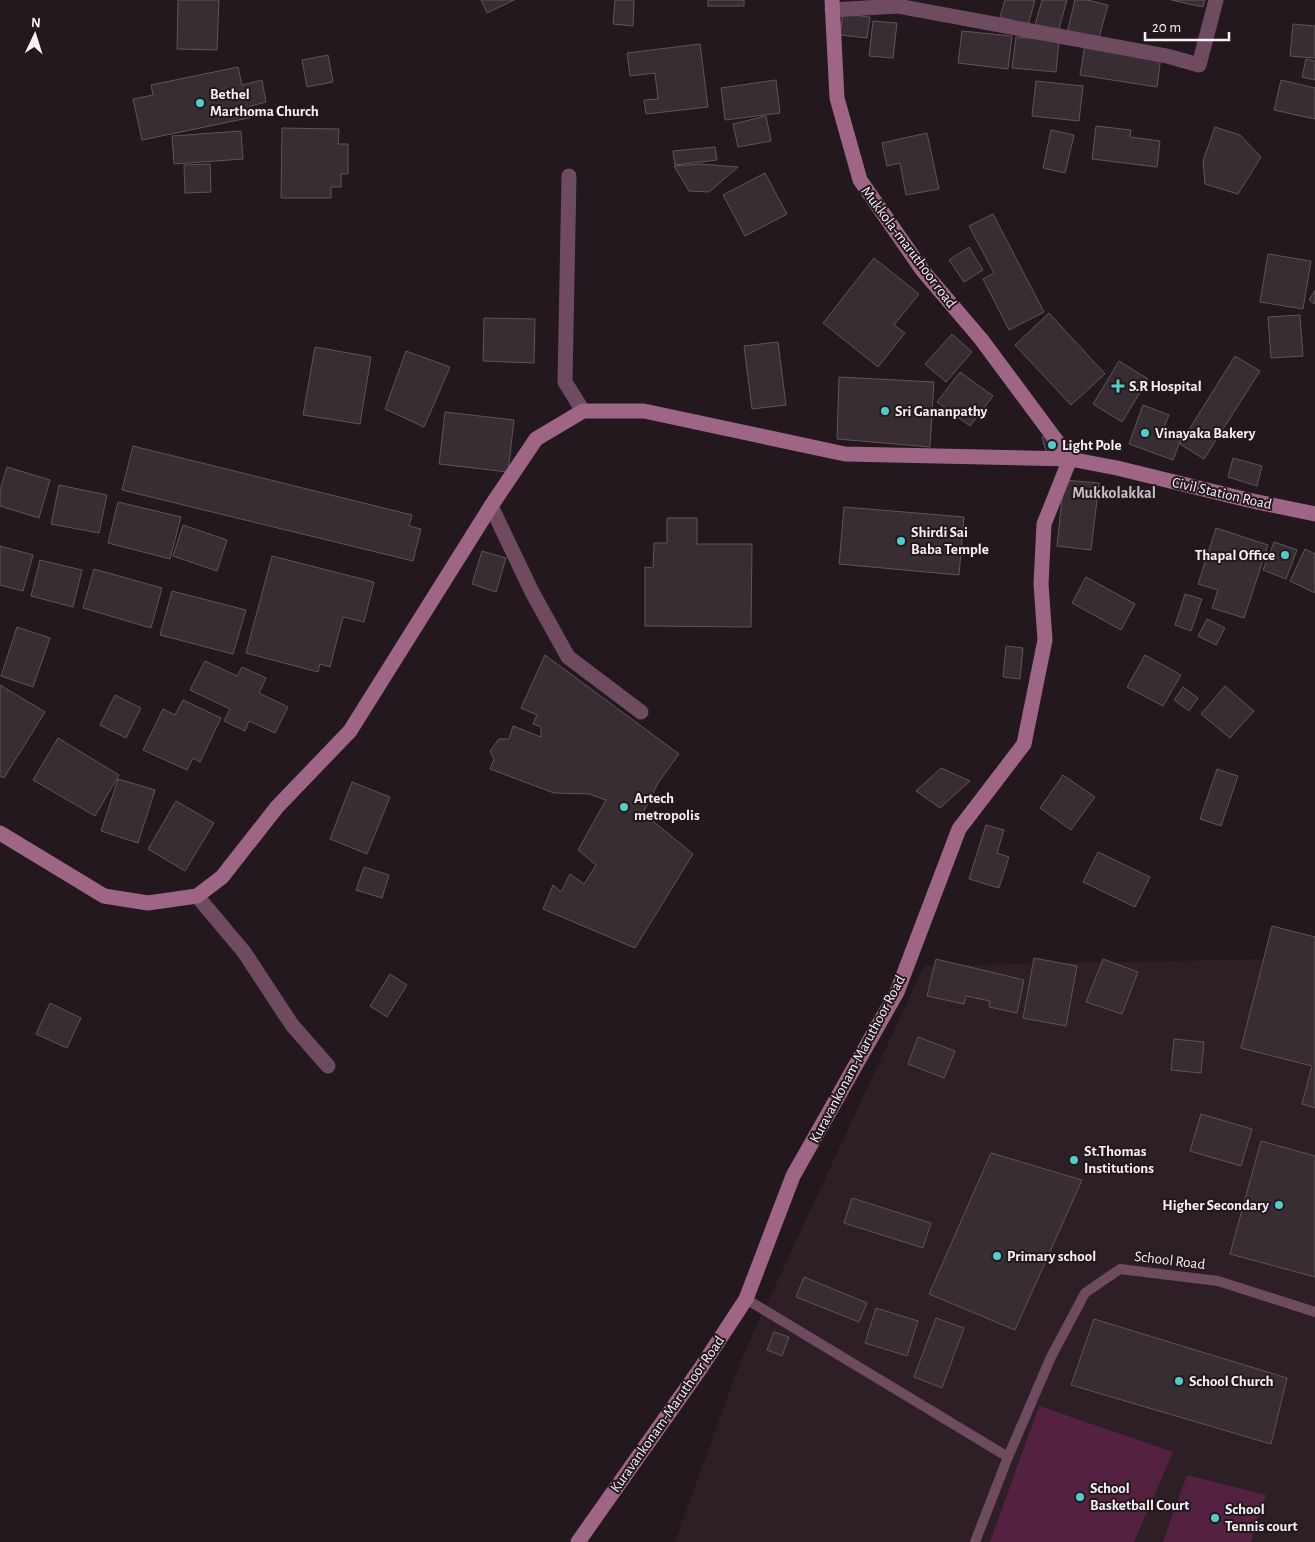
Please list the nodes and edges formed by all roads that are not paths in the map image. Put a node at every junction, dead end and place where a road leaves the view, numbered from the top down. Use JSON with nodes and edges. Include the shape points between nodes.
{"nodes":[{"id":1,"x":1216,"y":0,"type":"edge"},
{"id":2,"x":832,"y":5,"type":"edge"},
{"id":3,"x":569,"y":176,"type":"dead end"},
{"id":4,"x":583,"y":411,"type":"junction"},
{"id":5,"x":1070,"y":459,"type":"junction"},
{"id":6,"x":491,"y":506,"type":"junction"},
{"id":7,"x":1315,"y":514,"type":"edge"},
{"id":8,"x":641,"y":712,"type":"dead end"},
{"id":9,"x":0,"y":832,"type":"edge"},
{"id":10,"x":197,"y":896,"type":"junction"},
{"id":11,"x":328,"y":1066,"type":"dead end"},
{"id":12,"x":746,"y":1299,"type":"junction"},
{"id":13,"x":1315,"y":1312,"type":"edge"},
{"id":14,"x":1008,"y":1457,"type":"junction"},
{"id":15,"x":578,"y":1542,"type":"edge"},
{"id":16,"x":975,"y":1542,"type":"edge"}],
"edges":[{"from":1,"to":2,"type":"street","via":[[1199,65],[1168,56],[897,6]]},
{"from":2,"to":5,"type":"main road","name":"Mukkola-maruthoor road","via":[[837,98],[860,180],[923,270],[981,339]]},
{"from":3,"to":4,"type":"street","via":[[566,382]]},
{"from":4,"to":5,"type":"main road","name":"Civil Station Road","via":[[644,411],[846,454]]},
{"from":4,"to":6,"type":"main road","via":[[536,439]]},
{"from":5,"to":7,"type":"main road","name":"Civil Station Road"},
{"from":5,"to":12,"type":"main road","name":"Kuravankonam-Maruthoor Road","via":[[1044,524],[1041,584],[1045,640],[1024,744],[959,829],[897,992],[793,1176]]},
{"from":6,"to":8,"type":"street","via":[[532,592],[568,656]]},
{"from":6,"to":10,"type":"main road","via":[[350,731],[276,807],[222,877]]},
{"from":9,"to":10,"type":"main road","via":[[104,896],[148,903]]},
{"from":10,"to":11,"type":"street","via":[[244,952],[292,1025]]},
{"from":12,"to":14,"type":"lane"},
{"from":12,"to":15,"type":"main road","name":"Kuravankonam-Maruthoor Road"},
{"from":13,"to":14,"type":"lane","name":"School Road","via":[[1218,1282],[1120,1269],[1085,1293],[1051,1357]]},
{"from":14,"to":16,"type":"lane","name":"School Road"}]}
